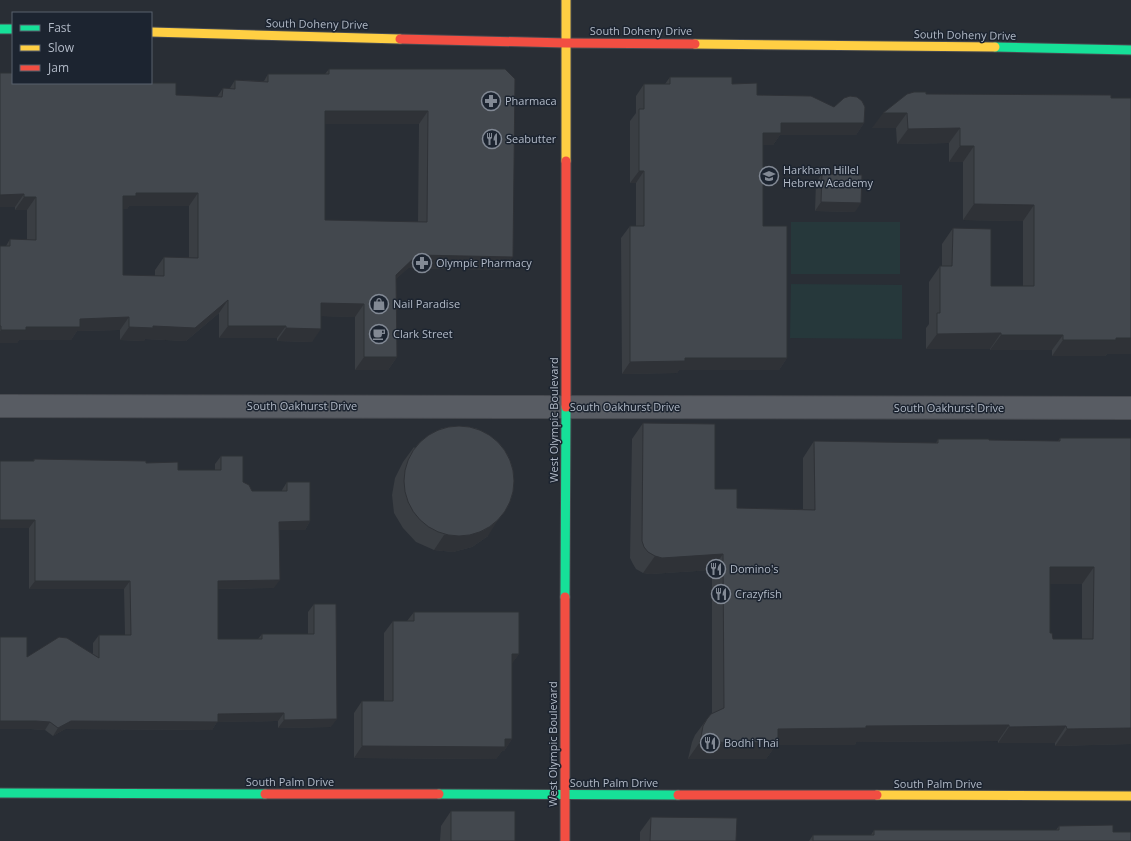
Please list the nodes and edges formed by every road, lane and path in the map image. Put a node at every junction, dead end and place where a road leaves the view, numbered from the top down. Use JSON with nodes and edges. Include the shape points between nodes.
{"nodes":[{"id":1,"x":566,"y":0,"type":"edge"},
{"id":2,"x":0,"y":29,"type":"edge"},
{"id":3,"x":12,"y":29,"type":"edge"},
{"id":4,"x":152,"y":32,"type":"edge"},
{"id":5,"x":566,"y":43,"type":"junction"},
{"id":6,"x":1131,"y":50,"type":"edge"},
{"id":7,"x":0,"y":406,"type":"edge"},
{"id":8,"x":566,"y":407,"type":"junction"},
{"id":9,"x":1131,"y":408,"type":"edge"},
{"id":10,"x":0,"y":793,"type":"edge"},
{"id":11,"x":565,"y":795,"type":"junction"},
{"id":12,"x":1131,"y":796,"type":"edge"},
{"id":13,"x":565,"y":841,"type":"edge"}],
"edges":[{"from":1,"to":5,"type":"street","name":"West Olympic Boulevard"},
{"from":2,"to":3,"type":"street"},
{"from":4,"to":5,"type":"street","name":"South Doheny Drive"},
{"from":5,"to":6,"type":"street","name":"South Doheny Drive"},
{"from":5,"to":8,"type":"street","name":"West Olympic Boulevard"},
{"from":7,"to":8,"type":"street","name":"South Oakhurst Drive"},
{"from":8,"to":9,"type":"street","name":"South Oakhurst Drive"},
{"from":8,"to":11,"type":"street","name":"West Olympic Boulevard"},
{"from":10,"to":11,"type":"street","name":"South Palm Drive"},
{"from":11,"to":12,"type":"street","name":"South Palm Drive"},
{"from":11,"to":13,"type":"street","name":"West Olympic Boulevard"}]}
